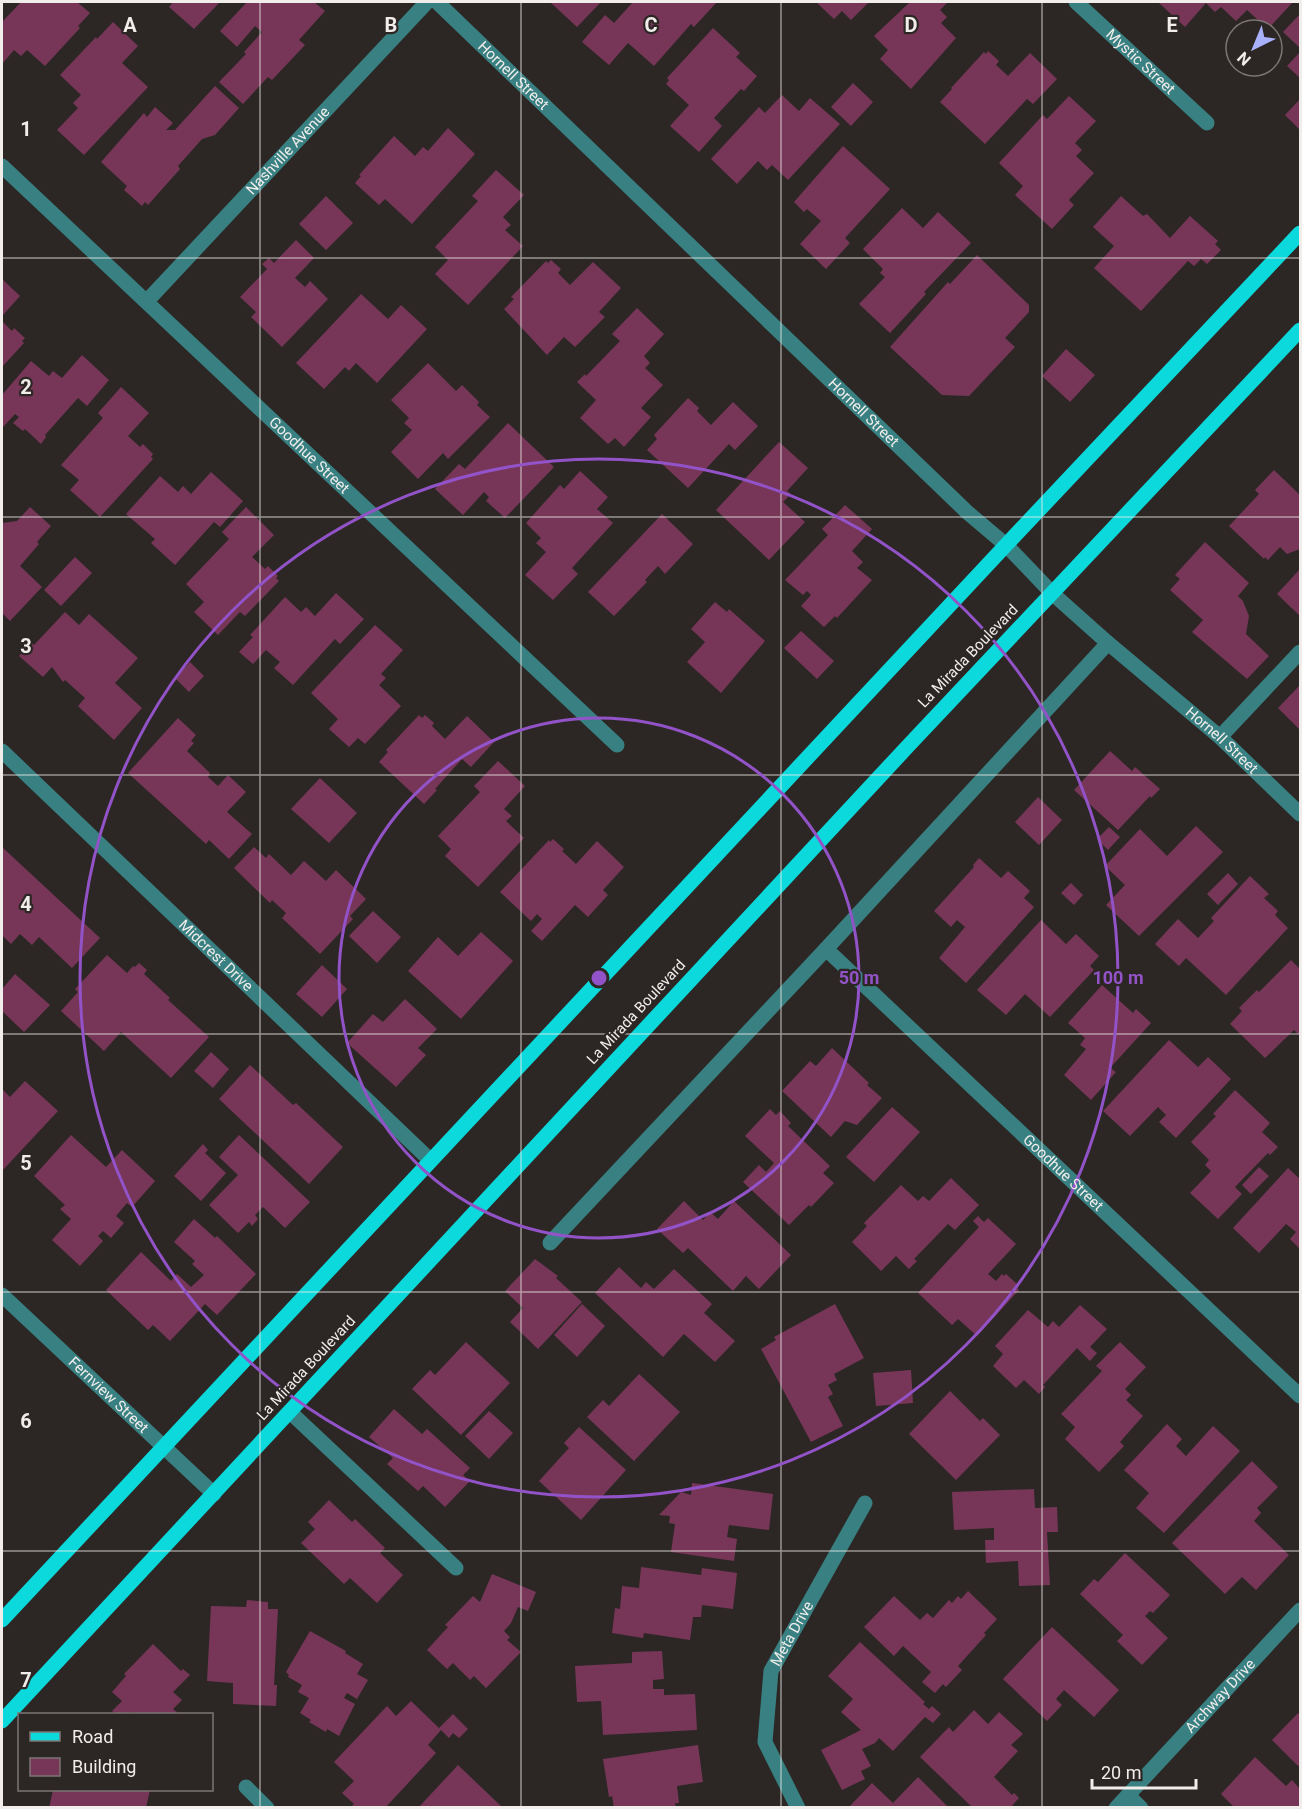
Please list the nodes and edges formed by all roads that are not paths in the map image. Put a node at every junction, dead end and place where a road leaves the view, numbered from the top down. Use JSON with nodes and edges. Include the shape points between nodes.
{"nodes":[{"id":1,"x":427,"y":2,"type":"edge"},
{"id":2,"x":437,"y":2,"type":"edge"},
{"id":3,"x":1076,"y":2,"type":"edge"},
{"id":4,"x":1207,"y":123,"type":"dead end"},
{"id":5,"x":2,"y":166,"type":"edge"},
{"id":6,"x":1300,"y":233,"type":"edge"},
{"id":7,"x":147,"y":301,"type":"junction"},
{"id":8,"x":1300,"y":330,"type":"edge"},
{"id":9,"x":1006,"y":544,"type":"junction"},
{"id":10,"x":1053,"y":594,"type":"junction"},
{"id":11,"x":1108,"y":643,"type":"junction"},
{"id":12,"x":1300,"y":652,"type":"edge"},
{"id":13,"x":1220,"y":737,"type":"junction"},
{"id":14,"x":617,"y":745,"type":"dead end"},
{"id":15,"x":2,"y":751,"type":"edge"},
{"id":16,"x":1300,"y":814,"type":"edge"},
{"id":17,"x":826,"y":949,"type":"junction"},
{"id":18,"x":430,"y":1160,"type":"junction"},
{"id":19,"x":550,"y":1243,"type":"dead end"},
{"id":20,"x":2,"y":1295,"type":"edge"},
{"id":21,"x":1300,"y":1396,"type":"edge"},
{"id":22,"x":290,"y":1412,"type":"junction"},
{"id":23,"x":163,"y":1446,"type":"junction"},
{"id":24,"x":214,"y":1494,"type":"junction"},
{"id":25,"x":865,"y":1503,"type":"dead end"},
{"id":26,"x":456,"y":1568,"type":"dead end"},
{"id":27,"x":1300,"y":1610,"type":"edge"},
{"id":28,"x":2,"y":1620,"type":"edge"},
{"id":29,"x":2,"y":1720,"type":"edge"},
{"id":30,"x":246,"y":1787,"type":"dead end"},
{"id":31,"x":1128,"y":1795,"type":"junction"},
{"id":32,"x":267,"y":1808,"type":"edge"},
{"id":33,"x":798,"y":1808,"type":"edge"},
{"id":34,"x":1116,"y":1808,"type":"edge"},
{"id":35,"x":1141,"y":1808,"type":"edge"}],
"edges":[{"from":1,"to":7,"type":"street","name":"Nashville Avenue"},
{"from":2,"to":9,"type":"street","name":"Hornell Street","via":[[968,512]]},
{"from":3,"to":4,"type":"street","name":"Mystic Street"},
{"from":5,"to":7,"type":"street","name":"Goodhue Street"},
{"from":6,"to":9,"type":"main road"},
{"from":7,"to":14,"type":"street","name":"Goodhue Street"},
{"from":8,"to":10,"type":"main road","name":"La Mirada Boulevard"},
{"from":9,"to":10,"type":"street","name":"Hornell Street"},
{"from":9,"to":18,"type":"main road"},
{"from":10,"to":11,"type":"street","name":"Hornell Street"},
{"from":10,"to":22,"type":"main road","name":"La Mirada Boulevard"},
{"from":11,"to":13,"type":"street","name":"Hornell Street"},
{"from":11,"to":17,"type":"street"},
{"from":12,"to":13,"type":"street"},
{"from":13,"to":16,"type":"street","name":"Hornell Street"},
{"from":15,"to":18,"type":"street","name":"Midcrest Drive"},
{"from":17,"to":19,"type":"street"},
{"from":17,"to":21,"type":"street","name":"Goodhue Street"},
{"from":18,"to":23,"type":"main road"},
{"from":20,"to":23,"type":"street","name":"Fernview Street"},
{"from":22,"to":24,"type":"main road","name":"La Mirada Boulevard"},
{"from":22,"to":26,"type":"street"},
{"from":23,"to":24,"type":"street","name":"Fernview Street"},
{"from":23,"to":28,"type":"main road"},
{"from":24,"to":29,"type":"main road","name":"La Mirada Boulevard"},
{"from":25,"to":33,"type":"street","name":"Meta Drive","via":[[771,1671],[765,1742]]},
{"from":27,"to":31,"type":"street","name":"Archway Drive"},
{"from":30,"to":32,"type":"street"},
{"from":31,"to":34,"type":"street","name":"Archway Drive"},
{"from":31,"to":35,"type":"street"}]}
